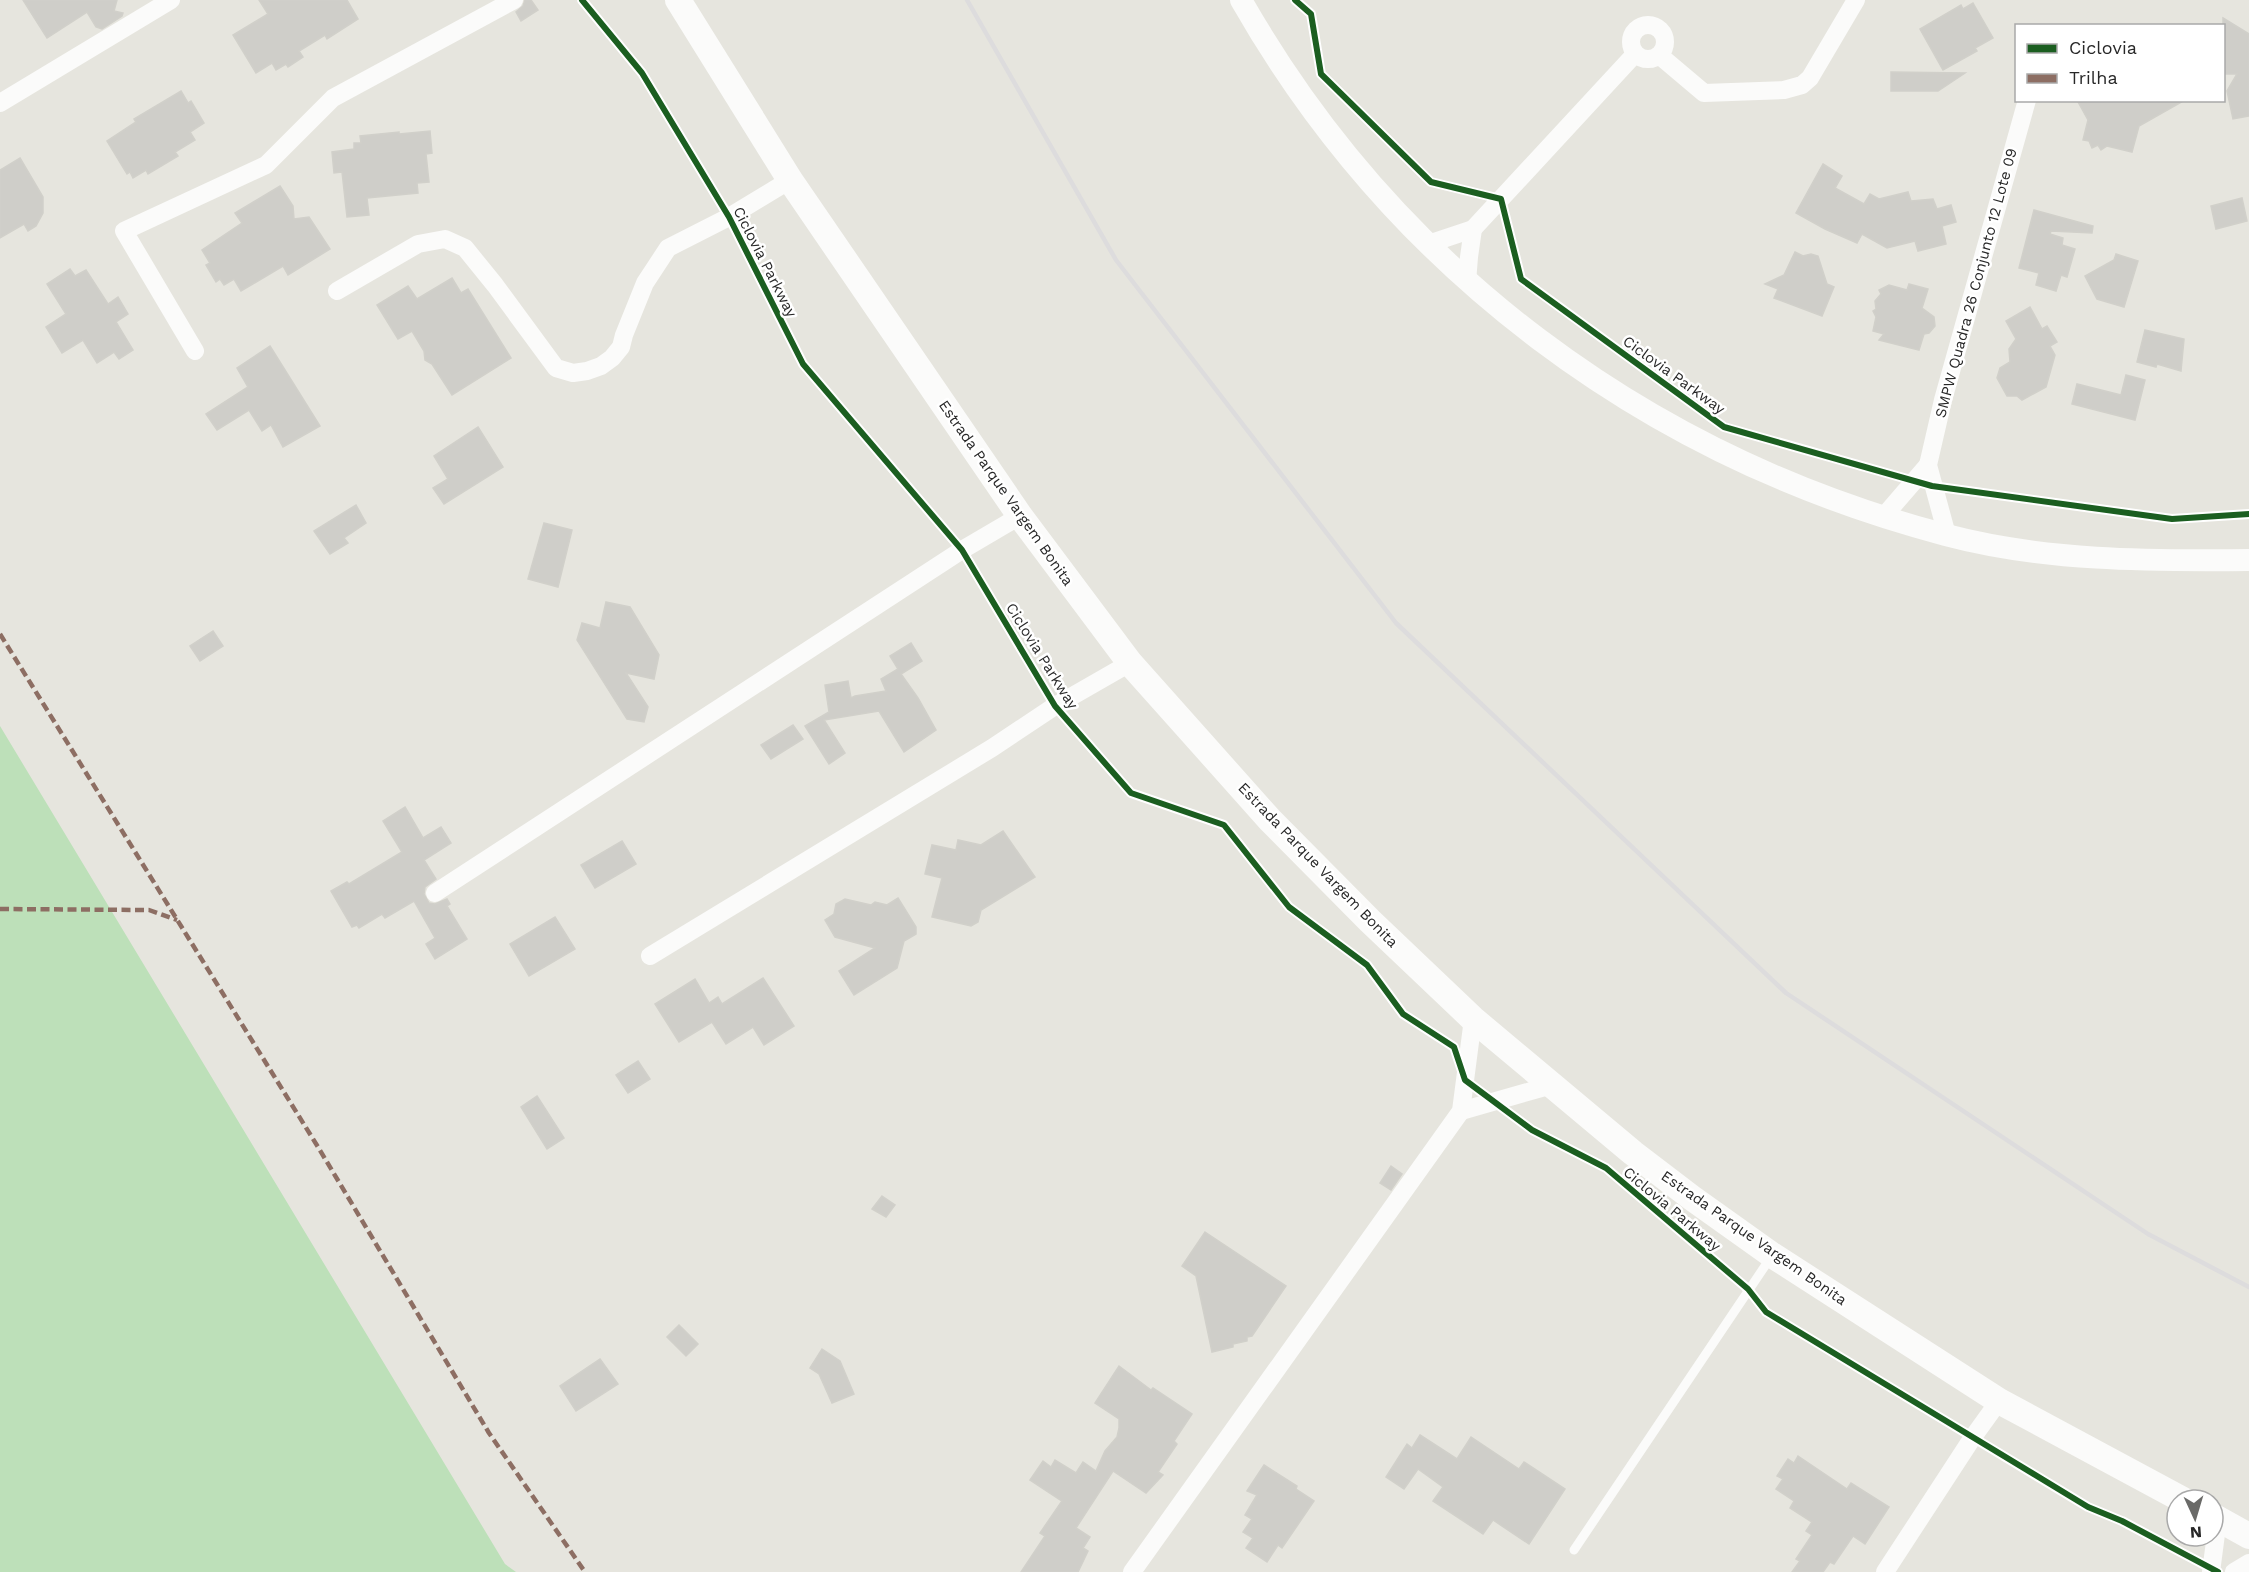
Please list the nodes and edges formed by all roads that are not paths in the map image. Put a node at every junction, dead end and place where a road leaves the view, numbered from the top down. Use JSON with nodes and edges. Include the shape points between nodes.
{"nodes":[{"id":1,"x":171,"y":0,"type":"edge"},
{"id":2,"x":514,"y":0,"type":"edge"},
{"id":3,"x":678,"y":0,"type":"edge"},
{"id":4,"x":1241,"y":0,"type":"edge"},
{"id":5,"x":1856,"y":0,"type":"edge"},
{"id":6,"x":1635,"y":54,"type":"junction"},
{"id":7,"x":1659,"y":56,"type":"junction"},
{"id":8,"x":2026,"y":102,"type":"edge"},
{"id":9,"x":0,"y":103,"type":"edge"},
{"id":10,"x":790,"y":180,"type":"junction"},
{"id":11,"x":1473,"y":229,"type":"junction"},
{"id":12,"x":1428,"y":244,"type":"junction"},
{"id":13,"x":1467,"y":282,"type":"junction"},
{"id":14,"x":337,"y":291,"type":"dead end"},
{"id":15,"x":195,"y":351,"type":"dead end"},
{"id":16,"x":1928,"y":465,"type":"junction"},
{"id":17,"x":1020,"y":516,"type":"junction"},
{"id":18,"x":1884,"y":516,"type":"junction"},
{"id":19,"x":1947,"y":535,"type":"junction"},
{"id":20,"x":2249,"y":560,"type":"edge"},
{"id":21,"x":1130,"y":663,"type":"junction"},
{"id":22,"x":435,"y":893,"type":"dead end"},
{"id":23,"x":651,"y":956,"type":"dead end"},
{"id":24,"x":1473,"y":1019,"type":"junction"},
{"id":25,"x":1552,"y":1085,"type":"junction"},
{"id":26,"x":1461,"y":1111,"type":"junction"},
{"id":27,"x":1772,"y":1255,"type":"junction"},
{"id":28,"x":1999,"y":1401,"type":"junction"},
{"id":29,"x":2165,"y":1490,"type":"edge"},
{"id":30,"x":2225,"y":1523,"type":"edge"},
{"id":31,"x":2249,"y":1536,"type":"edge"},
{"id":32,"x":2213,"y":1548,"type":"edge"},
{"id":33,"x":1574,"y":1550,"type":"dead end"},
{"id":34,"x":2249,"y":1563,"type":"edge"},
{"id":35,"x":1132,"y":1572,"type":"edge"},
{"id":36,"x":1885,"y":1572,"type":"edge"},
{"id":37,"x":2211,"y":1572,"type":"edge"},
{"id":38,"x":2234,"y":1572,"type":"edge"}],
"edges":[{"from":1,"to":9,"type":"street"},
{"from":2,"to":15,"type":"street","via":[[333,98],[266,165],[124,231]]},
{"from":3,"to":10,"type":"main road","name":"Estrada Parque Vargem Bonita"},
{"from":4,"to":12,"type":"street","via":[[1318,119]]},
{"from":5,"to":7,"type":"street","via":[[1810,78],[1792,89],[1704,93]]},
{"from":6,"to":7,"type":"street","via":[[1646,59]]},
{"from":6,"to":7,"type":"street","via":[[1632,34],[1649,25],[1664,37]]},
{"from":6,"to":11,"type":"street"},
{"from":8,"to":16,"type":"street","name":"SMPW Quadra 26 Conjunto 12 Lote 09"},
{"from":10,"to":14,"type":"street","via":[[668,248],[645,283],[621,347],[601,366],[587,371],[573,373],[556,368],[465,248],[445,239],[418,244]]},
{"from":10,"to":17,"type":"main road","name":"Estrada Parque Vargem Bonita"},
{"from":11,"to":12,"type":"street"},
{"from":11,"to":13,"type":"street"},
{"from":12,"to":13,"type":"street"},
{"from":13,"to":18,"type":"street","via":[[1569,363],[1624,398],[1724,454],[1812,493]]},
{"from":16,"to":18,"type":"street","name":"SMPW Quadra 26 Conjunto 12 Lote 09"},
{"from":16,"to":19,"type":"street","name":"SMPW Quadra 26 Conjunto 12 Lote 09"},
{"from":17,"to":21,"type":"main road","name":"Estrada Parque Vargem Bonita"},
{"from":17,"to":22,"type":"street"},
{"from":18,"to":19,"type":"street"},
{"from":19,"to":20,"type":"street","via":[[2078,556]]},
{"from":21,"to":23,"type":"street"},
{"from":21,"to":24,"type":"main road","name":"Estrada Parque Vargem Bonita","via":[[1270,820]]},
{"from":24,"to":25,"type":"main road","name":"Estrada Parque Vargem Bonita"},
{"from":24,"to":26,"type":"street"},
{"from":25,"to":26,"type":"street"},
{"from":25,"to":27,"type":"main road","name":"Estrada Parque Vargem Bonita","via":[[1658,1172]]},
{"from":26,"to":35,"type":"street"},
{"from":27,"to":28,"type":"main road","name":"Estrada Parque Vargem Bonita"},
{"from":27,"to":33,"type":"lane"},
{"from":28,"to":29,"type":"main road","name":"Estrada Parque Vargem Bonita"},
{"from":28,"to":36,"type":"street"},
{"from":30,"to":31,"type":"main road"},
{"from":32,"to":37,"type":"street"},
{"from":34,"to":38,"type":"street"}]}
